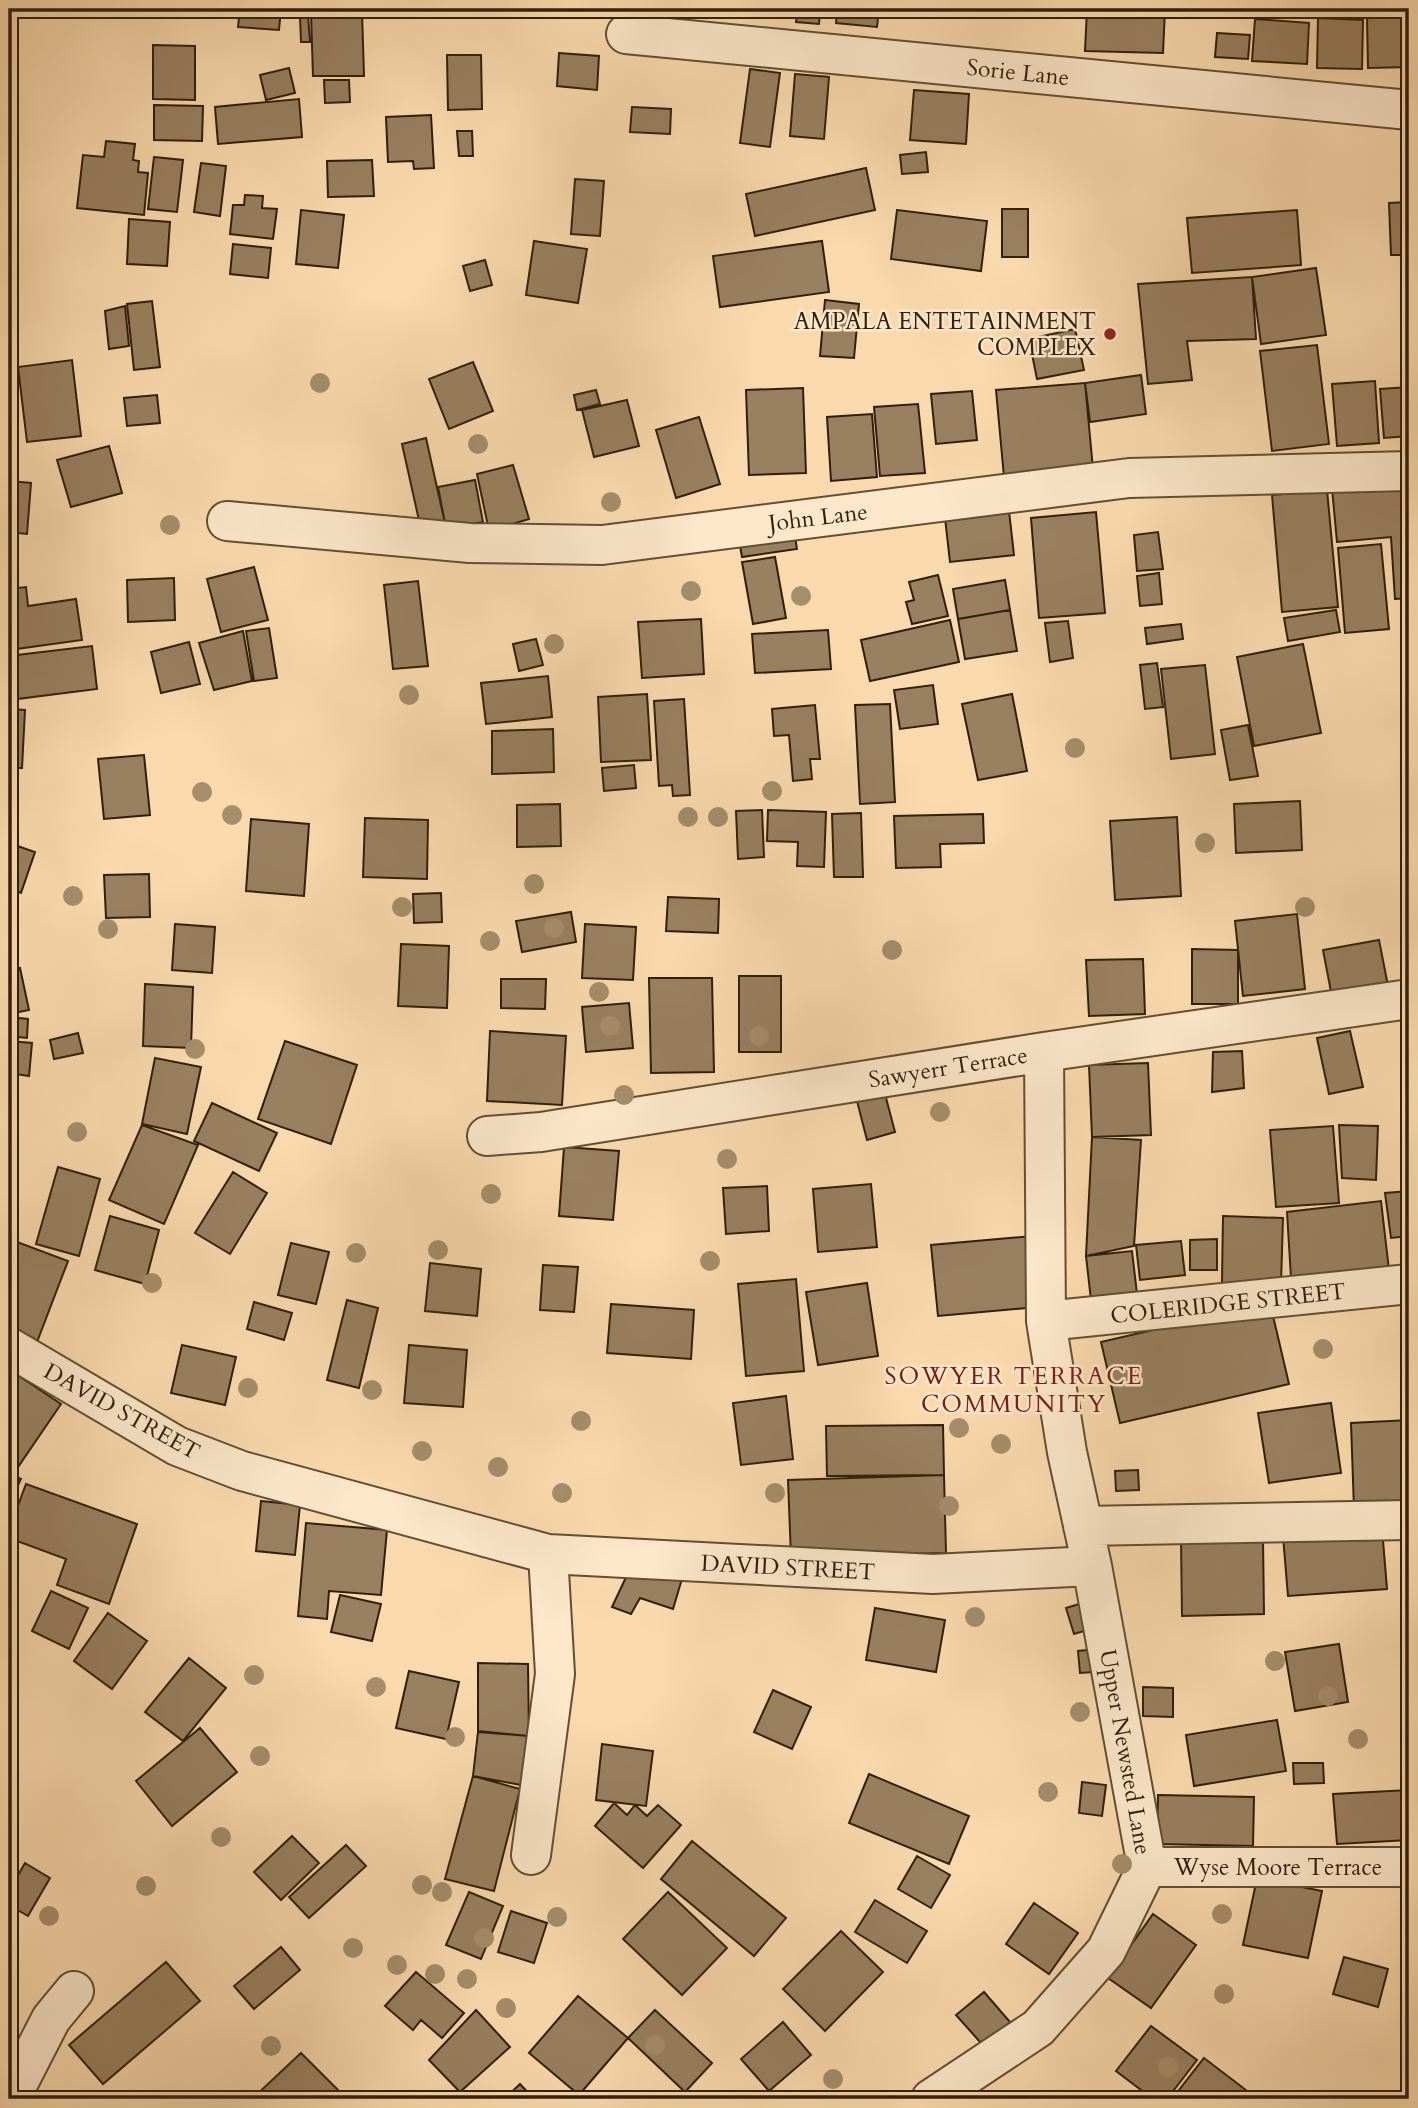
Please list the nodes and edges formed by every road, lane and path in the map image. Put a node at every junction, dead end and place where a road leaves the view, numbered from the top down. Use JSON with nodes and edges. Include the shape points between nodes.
{"nodes":[{"id":1,"x":626,"y":34,"type":"dead end"},
{"id":2,"x":1409,"y":110,"type":"edge"},
{"id":3,"x":1409,"y":471,"type":"edge"},
{"id":4,"x":227,"y":521,"type":"dead end"},
{"id":5,"x":1409,"y":999,"type":"edge"},
{"id":6,"x":1044,"y":1052,"type":"junction"},
{"id":7,"x":487,"y":1136,"type":"dead end"},
{"id":8,"x":1409,"y":1284,"type":"edge"},
{"id":9,"x":1046,"y":1321,"type":"junction"},
{"id":10,"x":9,"y":1348,"type":"edge"},
{"id":11,"x":1409,"y":1520,"type":"edge"},
{"id":12,"x":1083,"y":1526,"type":"junction"},
{"id":13,"x":548,"y":1554,"type":"junction"},
{"id":14,"x":1092,"y":1566,"type":"junction"},
{"id":15,"x":531,"y":1855,"type":"dead end"},
{"id":16,"x":1147,"y":1867,"type":"junction"},
{"id":17,"x":1409,"y":1867,"type":"edge"},
{"id":18,"x":74,"y":1991,"type":"dead end"},
{"id":19,"x":10,"y":2099,"type":"edge"},
{"id":20,"x":932,"y":2099,"type":"edge"}],
"edges":[{"from":1,"to":2,"type":"street","name":"Sorie Lane"},
{"from":3,"to":4,"type":"street","name":"John Lane","via":[[1129,478],[602,545],[470,543]]},
{"from":5,"to":6,"type":"street","name":"Sawyerr Terrace"},
{"from":6,"to":7,"type":"street","name":"Sawyerr Terrace","via":[[541,1132]]},
{"from":6,"to":9,"type":"street"},
{"from":8,"to":9,"type":"street","name":"COLERIDGE STREET"},
{"from":9,"to":12,"type":"street"},
{"from":10,"to":13,"type":"street","name":"DAVID STREET","via":[[177,1446],[229,1466]]},
{"from":11,"to":12,"type":"street"},
{"from":12,"to":14,"type":"street"},
{"from":13,"to":14,"type":"street","name":"DAVID STREET","via":[[933,1574]]},
{"from":13,"to":15,"type":"street","via":[[555,1674]]},
{"from":14,"to":16,"type":"street","name":"Upper Newsted Lane"},
{"from":16,"to":17,"type":"street","name":"Wyse Moore Terrace"},
{"from":16,"to":20,"type":"street","name":"Upper Newsted Lane","via":[[1106,1951],[1038,2028]]},
{"from":18,"to":19,"type":"street","via":[[51,2019]]}]}
